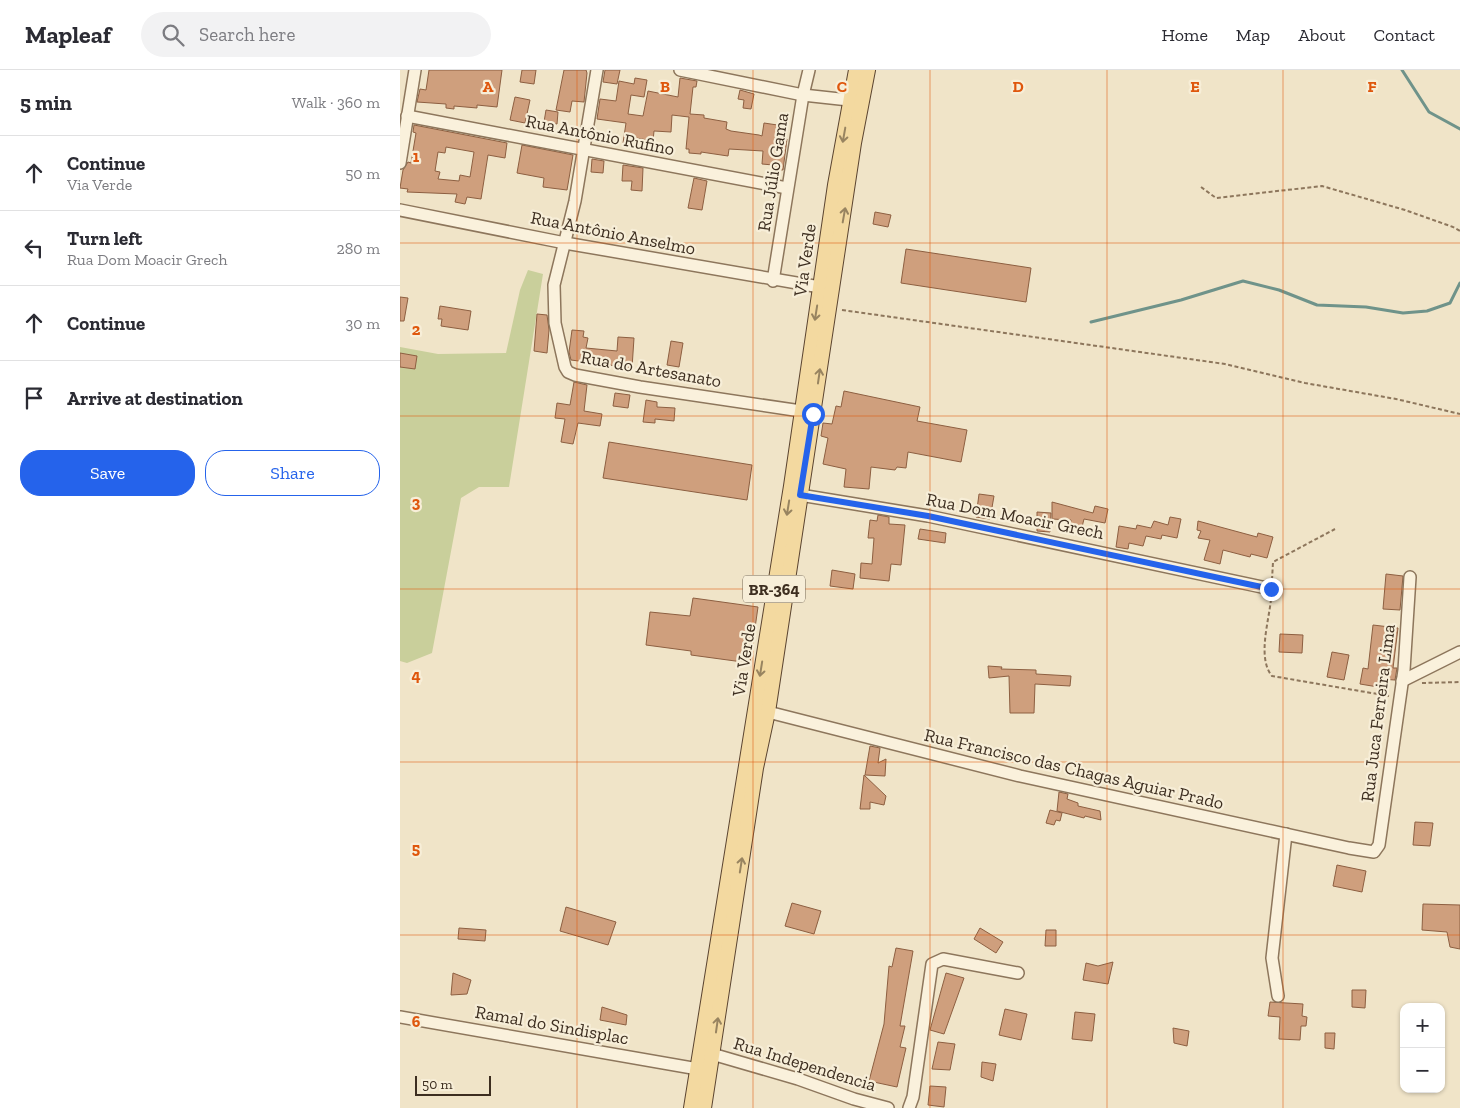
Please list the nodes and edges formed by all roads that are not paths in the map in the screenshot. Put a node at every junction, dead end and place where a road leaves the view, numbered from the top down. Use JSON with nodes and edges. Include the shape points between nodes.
{"nodes":[{"id":1,"x":416,"y":70,"type":"edge"},
{"id":2,"x":597,"y":70,"type":"edge"},
{"id":3,"x":680,"y":70,"type":"edge"},
{"id":4,"x":809,"y":70,"type":"edge"},
{"id":5,"x":856,"y":70,"type":"edge"},
{"id":6,"x":868,"y":70,"type":"edge"},
{"id":7,"x":803,"y":95,"type":"junction"},
{"id":8,"x":856,"y":101,"type":"junction"},
{"id":9,"x":406,"y":116,"type":"junction"},
{"id":10,"x":583,"y":150,"type":"junction"},
{"id":11,"x":400,"y":163,"type":"edge"},
{"id":12,"x":787,"y":188,"type":"junction"},
{"id":13,"x":400,"y":210,"type":"edge"},
{"id":14,"x":565,"y":243,"type":"junction"},
{"id":15,"x":773,"y":281,"type":"junction"},
{"id":16,"x":820,"y":288,"type":"junction"},
{"id":17,"x":801,"y":410,"type":"junction"},
{"id":18,"x":800,"y":495,"type":"junction"},
{"id":19,"x":1410,"y":577,"type":"dead end"},
{"id":20,"x":1271,"y":589,"type":"road end"},
{"id":21,"x":1460,"y":652,"type":"edge"},
{"id":22,"x":1402,"y":682,"type":"junction"},
{"id":23,"x":768,"y":712,"type":"junction"},
{"id":24,"x":1286,"y":834,"type":"junction"},
{"id":25,"x":1374,"y":852,"type":"joint"},
{"id":26,"x":1018,"y":973,"type":"dead end"},
{"id":27,"x":1278,"y":996,"type":"dead end"},
{"id":28,"x":400,"y":1017,"type":"edge"},
{"id":29,"x":712,"y":1054,"type":"junction"},
{"id":30,"x":698,"y":1069,"type":"junction"},
{"id":31,"x":911,"y":1102,"type":"edge"},
{"id":32,"x":691,"y":1108,"type":"edge"},
{"id":33,"x":704,"y":1108,"type":"edge"},
{"id":34,"x":888,"y":1108,"type":"edge"}],
"edges":[{"from":1,"to":9,"type":"street"},
{"from":2,"to":10,"type":"street"},
{"from":3,"to":7,"type":"street"},
{"from":4,"to":7,"type":"street","name":"Rua Júlio Gama"},
{"from":5,"to":8,"type":"main road","name":"Via Verde","number":"BR-364"},
{"from":6,"to":8,"type":"main road","name":"Via Verde","number":"BR-364"},
{"from":7,"to":8,"type":"street"},
{"from":7,"to":12,"type":"street","name":"Rua Júlio Gama"},
{"from":8,"to":16,"type":"main road","name":"Via Verde","number":"BR-364","one_way":true},
{"from":18,"to":8,"type":"main road","name":"Via Verde","number":"BR-364","one_way":true},
{"from":9,"to":10,"type":"street","name":"Rua Antônio Rufino"},
{"from":9,"to":11,"type":"street"},
{"from":10,"to":12,"type":"street","name":"Rua Antônio Rufino"},
{"from":10,"to":14,"type":"street","via":[[576,201]]},
{"from":12,"to":15,"type":"street","name":"Rua Júlio Gama"},
{"from":13,"to":14,"type":"street","name":"Rua Antônio Anselmo"},
{"from":14,"to":15,"type":"street","name":"Rua Antônio Anselmo"},
{"from":14,"to":17,"type":"street","name":"Rua do Artesanato","via":[[557,267],[553,305],[558,342],[568,372],[640,387]]},
{"from":15,"to":16,"type":"street","name":"Rua Antônio Anselmo"},
{"from":16,"to":17,"type":"main road","name":"Via Verde","number":"BR-364","one_way":true},
{"from":17,"to":30,"type":"main road","name":"Via Verde","number":"BR-364","one_way":true},
{"from":18,"to":20,"type":"street","name":"Rua Dom Moacir Grech","via":[[928,516]]},
{"from":18,"to":23,"type":"main road","name":"Via Verde","number":"BR-364"},
{"from":19,"to":22,"type":"street","name":"Rua Juca Ferreira Lima"},
{"from":21,"to":22,"type":"street"},
{"from":22,"to":25,"type":"street","name":"Rua Juca Ferreira Lima","via":[[1379,845]]},
{"from":23,"to":24,"type":"street","name":"Rua Francisco das Chagas Aguiar Prado","via":[[1020,776]]},
{"from":29,"to":23,"type":"main road","name":"Via Verde","number":"BR-364","one_way":true,"via":[[756,768]]},
{"from":24,"to":25,"type":"street","name":"Rua Francisco das Chagas Aguiar Prado"},
{"from":24,"to":27,"type":"street","via":[[1272,958]]},
{"from":26,"to":31,"type":"street","via":[[943,959],[935,961],[930,968]]},
{"from":28,"to":30,"type":"street","name":"Ramal do Sindisplac"},
{"from":29,"to":33,"type":"main road","name":"Via Verde","number":"BR-364"},
{"from":29,"to":34,"type":"street","name":"Rua Independencia"},
{"from":30,"to":32,"type":"main road","name":"Via Verde","number":"BR-364"}]}
